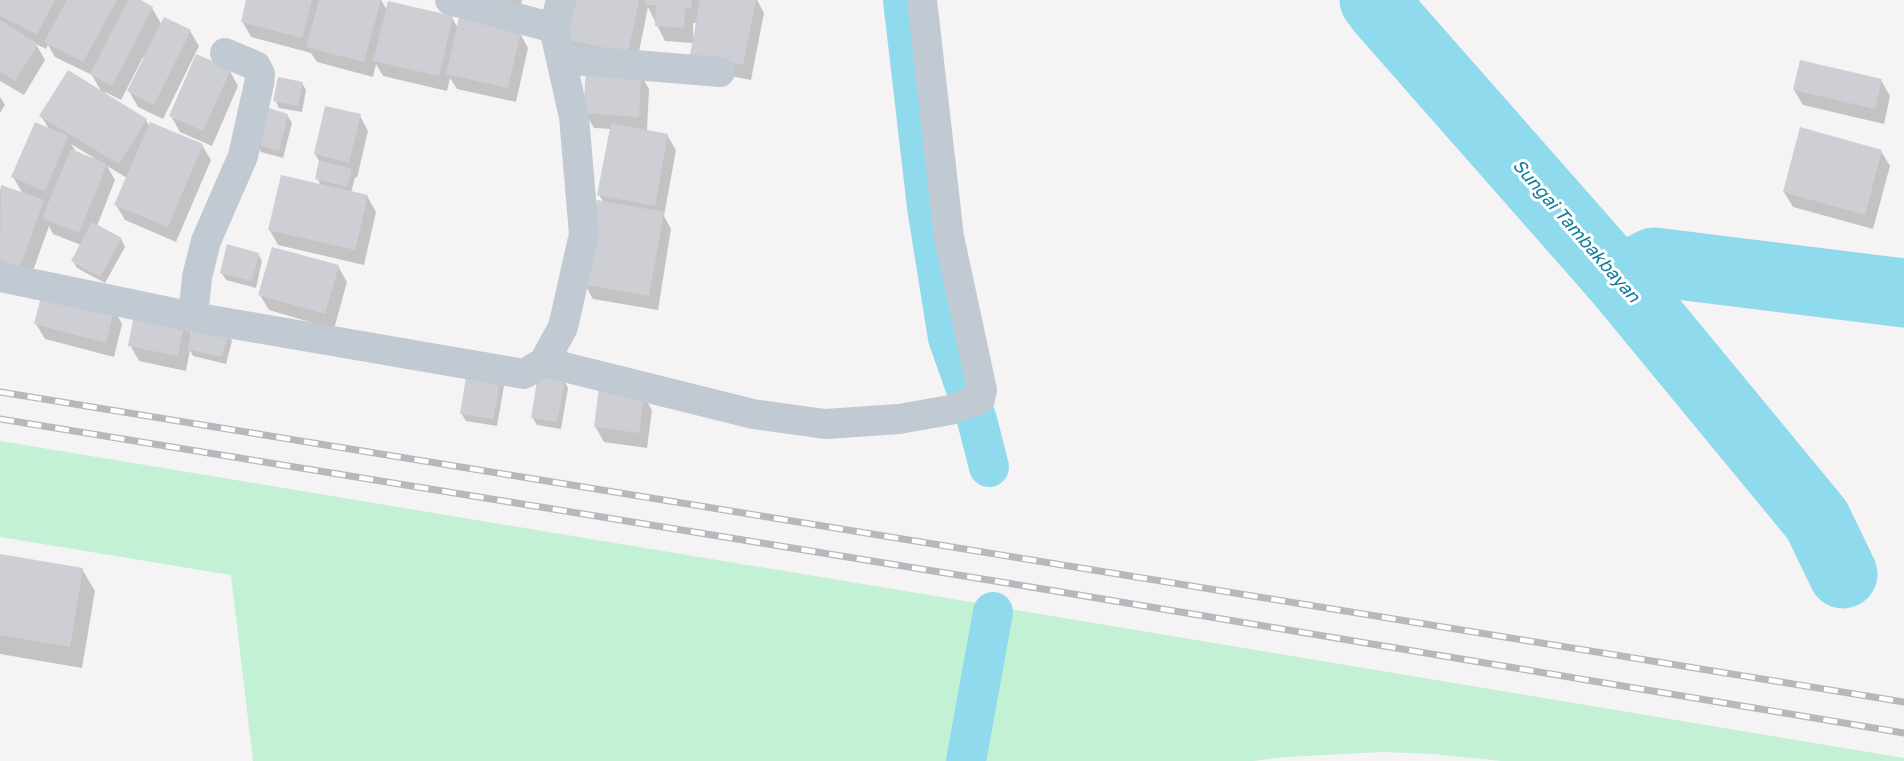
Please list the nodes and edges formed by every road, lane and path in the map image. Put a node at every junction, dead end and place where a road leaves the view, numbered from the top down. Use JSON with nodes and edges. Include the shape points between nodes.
{"nodes":[{"id":1,"x":450,"y":0,"type":"edge"},
{"id":2,"x":922,"y":0,"type":"edge"},
{"id":3,"x":558,"y":14,"type":"edge"},
{"id":4,"x":225,"y":53,"type":"dead end"},
{"id":5,"x":562,"y":59,"type":"junction"},
{"id":6,"x":720,"y":72,"type":"dead end"},
{"id":7,"x":0,"y":277,"type":"edge"},
{"id":8,"x":193,"y":317,"type":"junction"},
{"id":9,"x":544,"y":362,"type":"junction"}],
"edges":[{"from":1,"to":3,"type":"street"},
{"from":2,"to":9,"type":"street","via":[[949,237],[982,390],[980,399],[950,410],[899,419],[825,424],[753,414]]},
{"from":3,"to":5,"type":"street"},
{"from":4,"to":8,"type":"street","via":[[256,66],[259,84],[243,156],[206,241]]},
{"from":5,"to":6,"type":"street"},
{"from":5,"to":9,"type":"street","via":[[574,117],[584,234],[563,327]]},
{"from":7,"to":8,"type":"street"},
{"from":8,"to":9,"type":"street","via":[[524,374]]}]}
